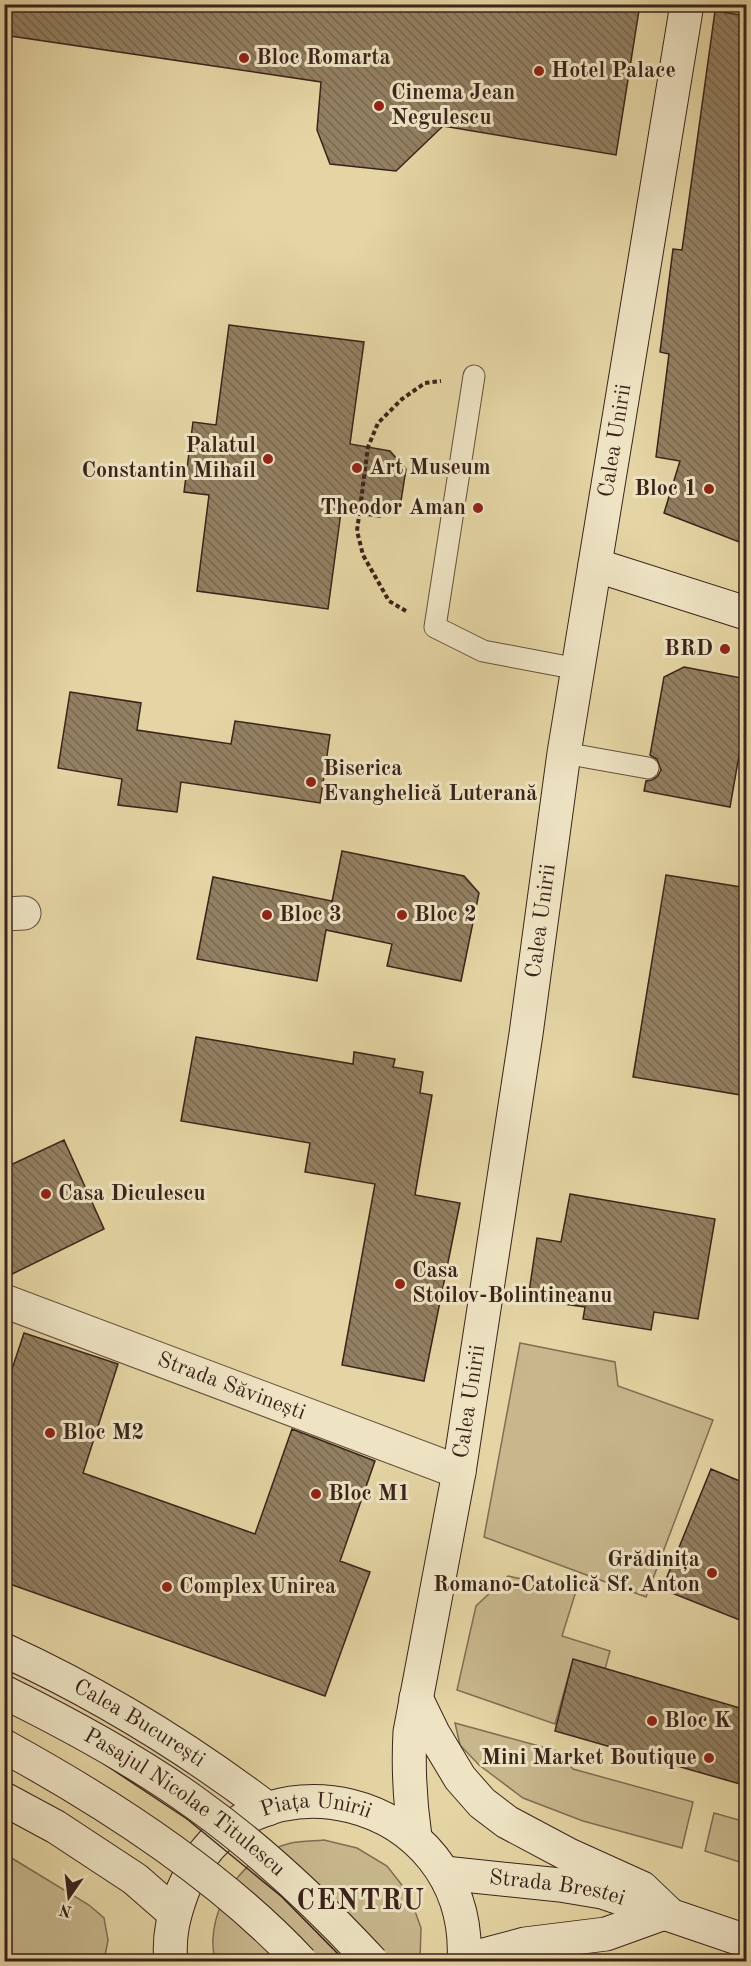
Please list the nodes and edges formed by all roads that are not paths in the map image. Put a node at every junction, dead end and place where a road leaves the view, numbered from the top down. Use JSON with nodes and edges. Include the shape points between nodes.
{"nodes":[{"id":1,"x":687,"y":4,"type":"edge"},
{"id":2,"x":474,"y":376,"type":"road end"},
{"id":3,"x":595,"y":565,"type":"junction"},
{"id":4,"x":747,"y":613,"type":"edge"},
{"id":5,"x":578,"y":669,"type":"junction"},
{"id":6,"x":564,"y":753,"type":"junction"},
{"id":7,"x":648,"y":768,"type":"dead end"},
{"id":8,"x":4,"y":1301,"type":"edge"},
{"id":9,"x":459,"y":1472,"type":"junction"},
{"id":10,"x":4,"y":1650,"type":"edge"},
{"id":11,"x":4,"y":1692,"type":"edge"},
{"id":12,"x":416,"y":1698,"type":"junction"},
{"id":13,"x":4,"y":1746,"type":"edge"},
{"id":14,"x":4,"y":1799,"type":"edge"},
{"id":15,"x":268,"y":1809,"type":"junction"},
{"id":16,"x":415,"y":1837,"type":"junction"},
{"id":17,"x":444,"y":1873,"type":"junction"},
{"id":18,"x":174,"y":1912,"type":"junction"},
{"id":19,"x":667,"y":1912,"type":"junction"},
{"id":20,"x":606,"y":1934,"type":"junction"},
{"id":21,"x":747,"y":1941,"type":"edge"},
{"id":22,"x":464,"y":1961,"type":"edge"},
{"id":23,"x":171,"y":1962,"type":"edge"},
{"id":24,"x":301,"y":1962,"type":"edge"},
{"id":25,"x":372,"y":1962,"type":"edge"},
{"id":26,"x":569,"y":1962,"type":"edge"}],
"edges":[{"from":1,"to":3,"type":"main road","name":"Calea Unirii"},
{"from":2,"to":5,"type":"lane","via":[[435,627],[483,651]]},
{"from":3,"to":4,"type":"main road"},
{"from":3,"to":5,"type":"main road","name":"Calea Unirii"},
{"from":5,"to":6,"type":"main road","name":"Calea Unirii"},
{"from":6,"to":7,"type":"lane"},
{"from":6,"to":9,"type":"main road","name":"Calea Unirii","via":[[526,1034]]},
{"from":8,"to":9,"type":"main road","name":"Strada Săvinești"},
{"from":9,"to":12,"type":"main road","name":"Calea Unirii"},
{"from":10,"to":15,"type":"main road","name":"Calea București","via":[[106,1701]]},
{"from":11,"to":25,"type":"main road","name":"Pasajul Nicolae Titulescu","bridge":true,"via":[[136,1764],[199,1805],[269,1862]]},
{"from":12,"to":16,"type":"main road","name":"Calea Unirii","via":[[408,1766]]},
{"from":12,"to":19,"type":"main road","via":[[460,1778],[482,1803],[507,1822],[569,1855],[642,1888]]},
{"from":13,"to":24,"type":"main road","name":"Pasajul Nicolae Titulescu","bridge":true,"via":[[98,1801],[173,1852],[238,1901]]},
{"from":14,"to":18,"type":"main road","via":[[56,1827],[135,1879]]},
{"from":15,"to":16,"type":"main road","name":"Piața Unirii","via":[[302,1802],[338,1802],[372,1811]]},
{"from":15,"to":18,"type":"main road","name":"Piața Unirii","via":[[215,1842],[190,1875]]},
{"from":16,"to":17,"type":"main road","name":"Piața Unirii"},
{"from":17,"to":19,"type":"main road","name":"Strada Brestei","via":[[602,1892]]},
{"from":17,"to":22,"type":"main road","name":"Piața Unirii","via":[[457,1900],[464,1929]]},
{"from":18,"to":23,"type":"main road","name":"Piața Unirii"},
{"from":19,"to":20,"type":"main road","name":"Strada Brestei"},
{"from":19,"to":21,"type":"main road","name":"Strada Brestei"},
{"from":20,"to":22,"type":"main road","name":"Strada Brestei","via":[[525,1944]]},
{"from":20,"to":26,"type":"main road"}]}
